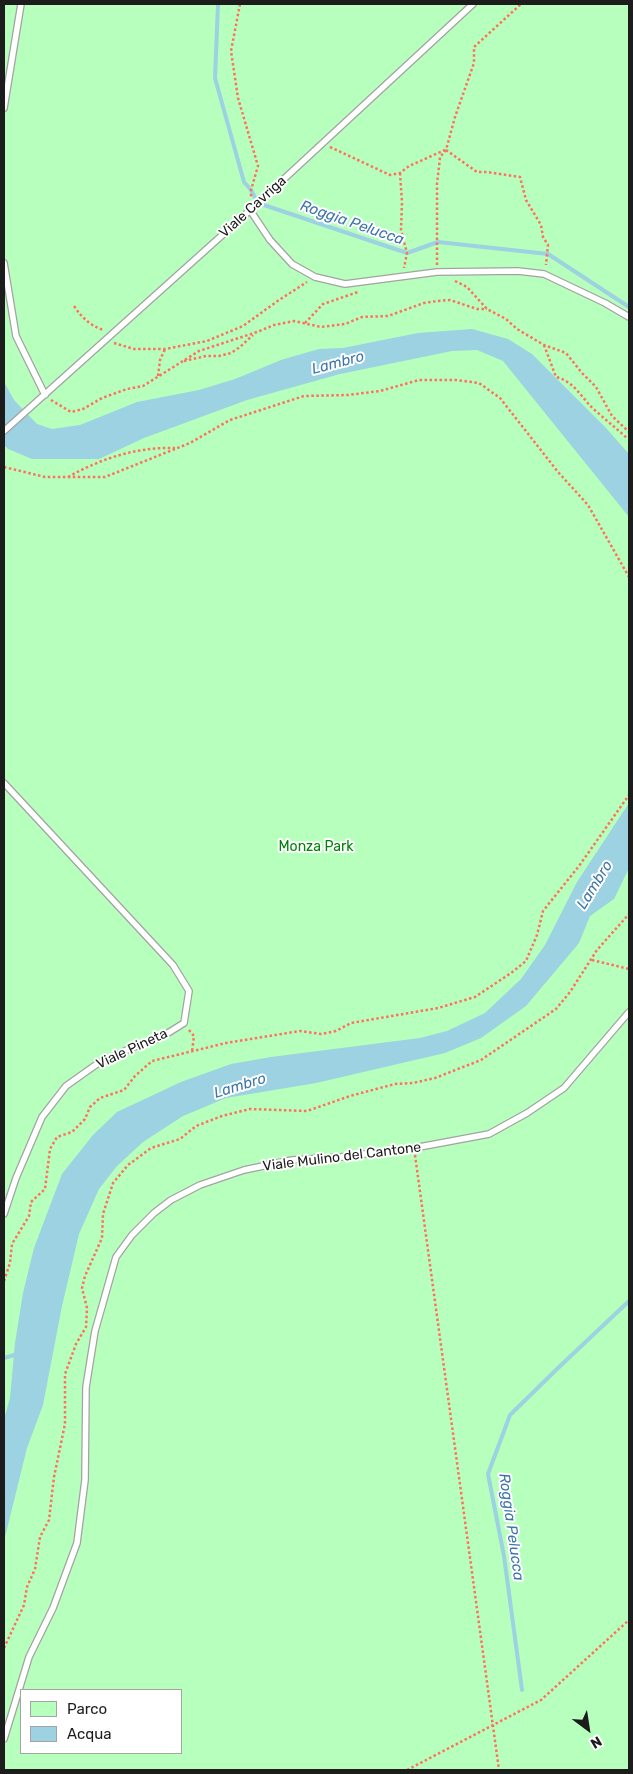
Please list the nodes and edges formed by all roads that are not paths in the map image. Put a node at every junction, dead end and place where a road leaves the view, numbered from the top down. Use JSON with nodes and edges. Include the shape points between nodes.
{"nodes":[{"id":1,"x":21,"y":4,"type":"edge"},
{"id":2,"x":474,"y":4,"type":"edge"},
{"id":3,"x":4,"y":108,"type":"edge"},
{"id":4,"x":250,"y":210,"type":"junction"},
{"id":5,"x":4,"y":263,"type":"edge"},
{"id":6,"x":629,"y":317,"type":"edge"},
{"id":7,"x":45,"y":395,"type":"junction"},
{"id":8,"x":4,"y":431,"type":"edge"},
{"id":9,"x":4,"y":783,"type":"edge"},
{"id":10,"x":629,"y":1012,"type":"edge"},
{"id":11,"x":4,"y":1213,"type":"edge"},
{"id":12,"x":4,"y":1739,"type":"edge"}],
"edges":[{"from":1,"to":3,"type":"lane"},
{"from":2,"to":4,"type":"lane","name":"Viale Cavriga"},
{"from":4,"to":6,"type":"lane","via":[[270,240],[292,264],[315,277],[345,284],[437,272],[483,270],[544,274],[605,302]]},
{"from":4,"to":7,"type":"lane","name":"Viale Cavriga"},
{"from":5,"to":7,"type":"lane","via":[[16,336]]},
{"from":7,"to":8,"type":"lane","name":"Viale Cavriga"},
{"from":9,"to":11,"type":"lane","name":"Viale Pineta","via":[[173,965],[189,991],[184,1023],[160,1038],[97,1064],[66,1086],[42,1117]]},
{"from":10,"to":12,"type":"lane","name":"Viale Mulino del Cantone","via":[[564,1088],[489,1134],[414,1148],[292,1160],[244,1170],[200,1185],[171,1200],[132,1235],[116,1257],[95,1331],[86,1387],[85,1480],[77,1543],[54,1608],[29,1658]]}]}
